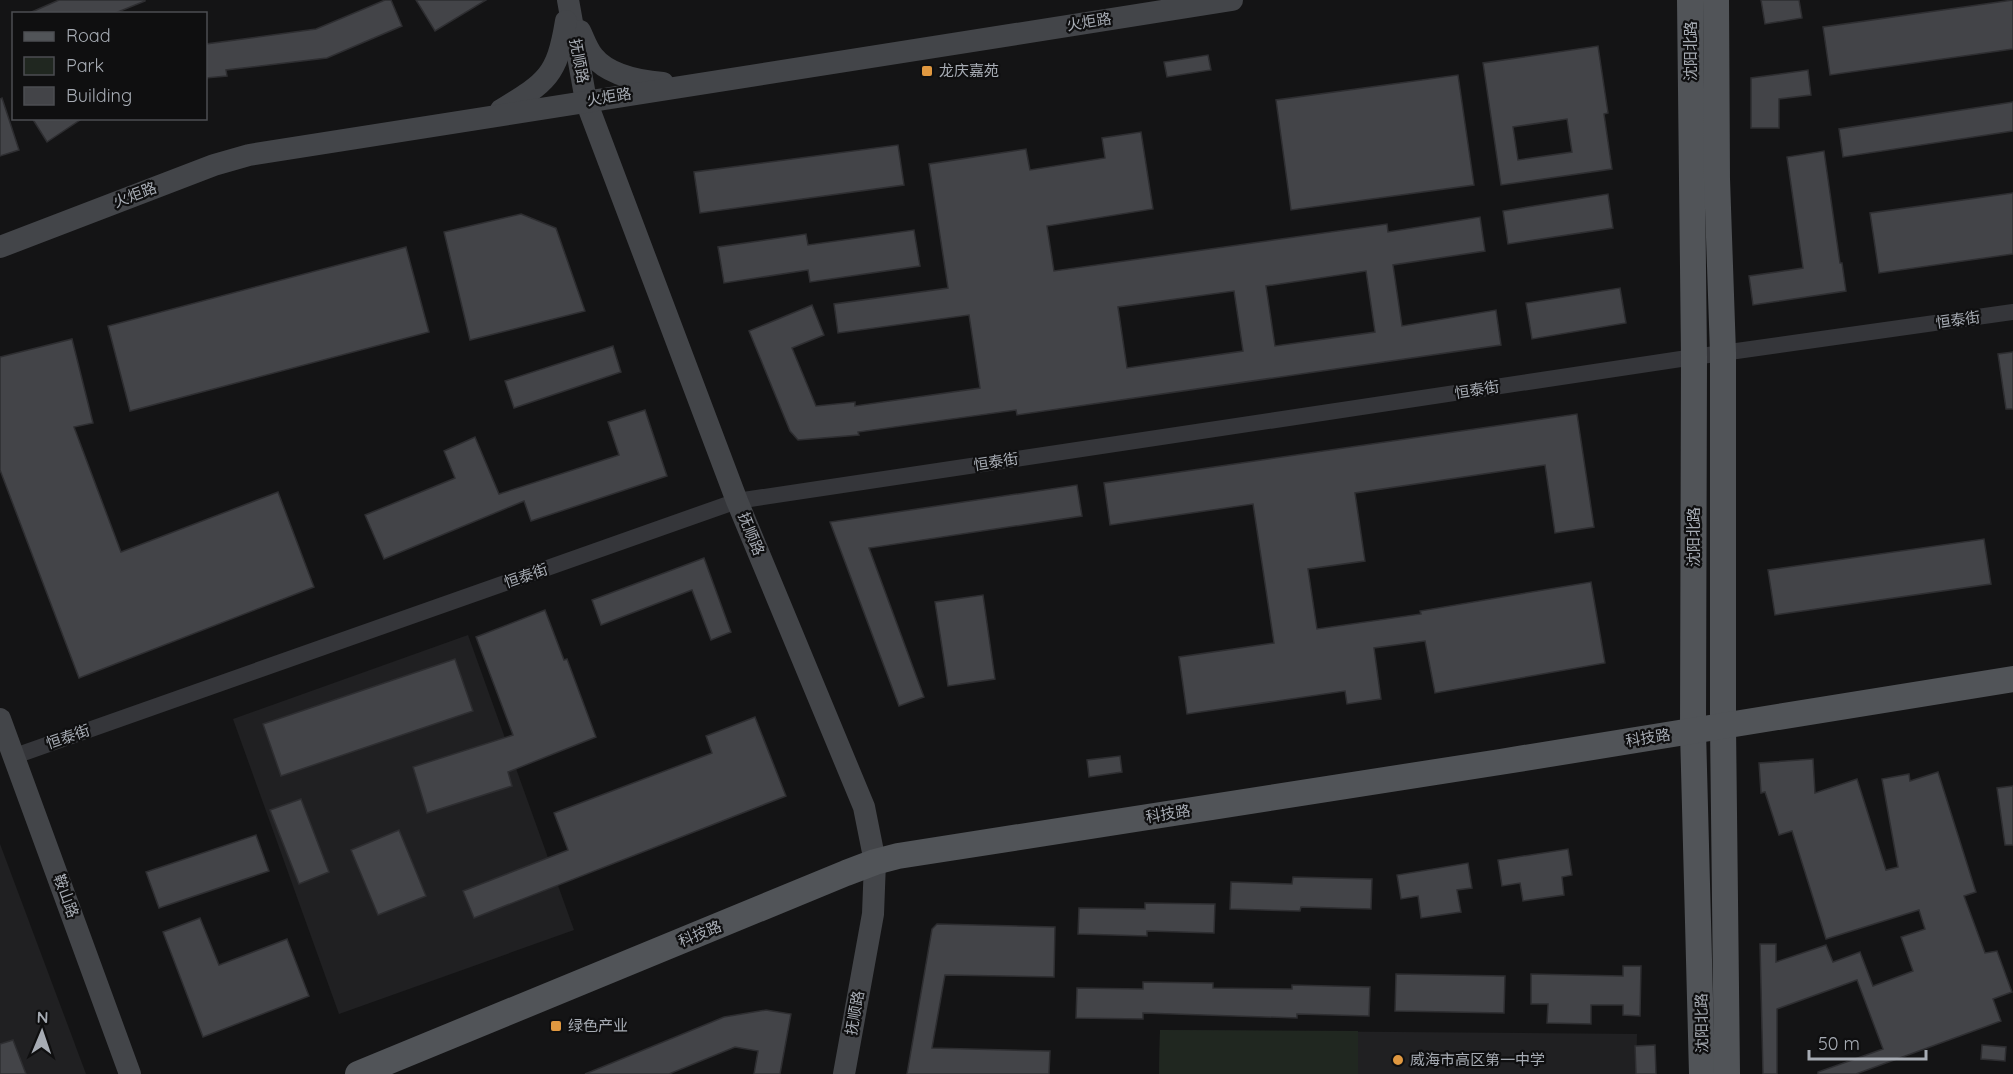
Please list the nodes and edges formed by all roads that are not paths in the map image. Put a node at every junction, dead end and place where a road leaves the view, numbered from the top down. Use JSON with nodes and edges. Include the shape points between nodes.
{"nodes":[{"id":1,"x":1232,"y":0,"type":"edge"},
{"id":2,"x":1716,"y":0,"type":"edge"},
{"id":3,"x":568,"y":4,"type":"edge"},
{"id":4,"x":1689,"y":4,"type":"edge"},
{"id":5,"x":688,"y":85,"type":"junction"},
{"id":6,"x":586,"y":101,"type":"junction"},
{"id":7,"x":492,"y":116,"type":"junction"},
{"id":8,"x":0,"y":247,"type":"edge"},
{"id":9,"x":2013,"y":312,"type":"edge"},
{"id":10,"x":1723,"y":353,"type":"junction"},
{"id":11,"x":1694,"y":357,"type":"junction"},
{"id":12,"x":737,"y":501,"type":"junction"},
{"id":13,"x":2013,"y":679,"type":"edge"},
{"id":14,"x":0,"y":718,"type":"edge"},
{"id":15,"x":1723,"y":726,"type":"junction"},
{"id":16,"x":1694,"y":731,"type":"junction"},
{"id":17,"x":15,"y":756,"type":"junction"},
{"id":18,"x":875,"y":862,"type":"junction"},
{"id":19,"x":130,"y":1074,"type":"edge"},
{"id":20,"x":358,"y":1074,"type":"edge"},
{"id":21,"x":844,"y":1074,"type":"edge"},
{"id":22,"x":1702,"y":1074,"type":"edge"},
{"id":23,"x":1727,"y":1074,"type":"edge"}],
"edges":[{"from":1,"to":5,"type":"main road","name":"火炬路"},
{"from":2,"to":10,"type":"main road","name":"沈阳北路"},
{"from":3,"to":5,"type":"main road","via":[[593,57],[609,69],[642,81]]},
{"from":3,"to":6,"type":"main road","name":"抚顺路"},
{"from":3,"to":7,"type":"main road","via":[[561,51],[551,72],[535,89]]},
{"from":4,"to":11,"type":"main road","name":"沈阳北路"},
{"from":5,"to":6,"type":"main road","name":"火炬路"},
{"from":6,"to":7,"type":"main road","name":"火炬路"},
{"from":6,"to":12,"type":"main road","name":"抚顺路"},
{"from":7,"to":8,"type":"main road","name":"火炬路","via":[[249,155]]},
{"from":9,"to":10,"type":"street","name":"恒泰街"},
{"from":10,"to":11,"type":"street","name":"恒泰街"},
{"from":10,"to":15,"type":"main road","name":"沈阳北路"},
{"from":11,"to":12,"type":"street","name":"恒泰街"},
{"from":11,"to":16,"type":"main road","name":"沈阳北路"},
{"from":12,"to":17,"type":"street","name":"恒泰街"},
{"from":12,"to":18,"type":"main road","name":"抚顺路","via":[[864,807]]},
{"from":13,"to":15,"type":"main road","name":"科技路"},
{"from":14,"to":17,"type":"main road","name":"鞍山路"},
{"from":15,"to":16,"type":"main road","name":"科技路"},
{"from":15,"to":23,"type":"main road","name":"沈阳北路"},
{"from":16,"to":18,"type":"main road","name":"科技路"},
{"from":16,"to":22,"type":"main road","name":"沈阳北路"},
{"from":17,"to":19,"type":"main road","name":"鞍山路"},
{"from":18,"to":20,"type":"main road","name":"科技路"},
{"from":18,"to":21,"type":"main road","name":"抚顺路","via":[[873,914]]}]}
